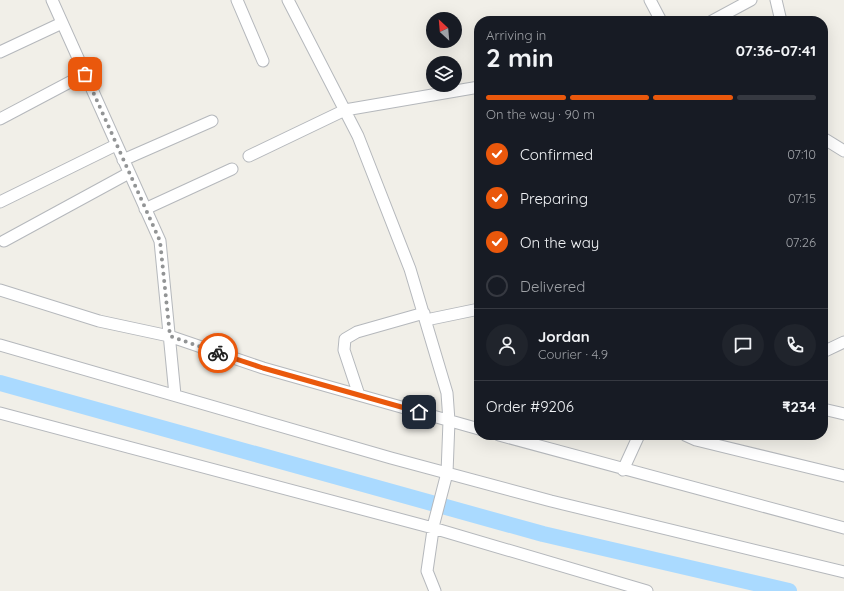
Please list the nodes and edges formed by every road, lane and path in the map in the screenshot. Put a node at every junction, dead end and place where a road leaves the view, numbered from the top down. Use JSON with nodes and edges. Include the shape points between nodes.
{"nodes":[{"id":1,"x":52,"y":0,"type":"edge"},
{"id":2,"x":237,"y":0,"type":"edge"},
{"id":3,"x":288,"y":0,"type":"edge"},
{"id":4,"x":650,"y":0,"type":"edge"},
{"id":5,"x":751,"y":0,"type":"edge"},
{"id":6,"x":776,"y":0,"type":"edge"},
{"id":7,"x":658,"y":16,"type":"edge"},
{"id":8,"x":721,"y":16,"type":"edge"},
{"id":9,"x":781,"y":16,"type":"edge"},
{"id":10,"x":62,"y":23,"type":"junction"},
{"id":11,"x":0,"y":52,"type":"edge"},
{"id":12,"x":262,"y":61,"type":"dead end"},
{"id":13,"x":85,"y":74,"type":"junction"},
{"id":14,"x":474,"y":87,"type":"edge"},
{"id":15,"x":345,"y":110,"type":"junction"},
{"id":16,"x":0,"y":119,"type":"edge"},
{"id":17,"x":212,"y":121,"type":"dead end"},
{"id":18,"x":828,"y":141,"type":"edge"},
{"id":19,"x":116,"y":145,"type":"junction"},
{"id":20,"x":844,"y":151,"type":"edge"},
{"id":21,"x":249,"y":156,"type":"dead end"},
{"id":22,"x":123,"y":160,"type":"junction"},
{"id":23,"x":232,"y":169,"type":"dead end"},
{"id":24,"x":129,"y":173,"type":"junction"},
{"id":25,"x":0,"y":202,"type":"edge"},
{"id":26,"x":145,"y":209,"type":"junction"},
{"id":27,"x":4,"y":241,"type":"dead end"},
{"id":28,"x":0,"y":290,"type":"edge"},
{"id":29,"x":474,"y":311,"type":"edge"},
{"id":30,"x":425,"y":317,"type":"junction"},
{"id":31,"x":170,"y":336,"type":"junction"},
{"id":32,"x":844,"y":342,"type":"edge"},
{"id":33,"x":0,"y":345,"type":"edge"},
{"id":34,"x":828,"y":350,"type":"edge"},
{"id":35,"x":175,"y":395,"type":"junction"},
{"id":36,"x":359,"y":395,"type":"junction"},
{"id":37,"x":828,"y":410,"type":"edge"},
{"id":38,"x":0,"y":413,"type":"edge"},
{"id":39,"x":844,"y":414,"type":"edge"},
{"id":40,"x":449,"y":421,"type":"junction"},
{"id":41,"x":474,"y":428,"type":"edge"},
{"id":42,"x":517,"y":440,"type":"edge"},
{"id":43,"x":637,"y":440,"type":"edge"},
{"id":44,"x":696,"y":440,"type":"edge"},
{"id":45,"x":623,"y":470,"type":"junction"},
{"id":46,"x":446,"y":475,"type":"junction"},
{"id":47,"x":844,"y":476,"type":"edge"},
{"id":48,"x":434,"y":526,"type":"junction"},
{"id":49,"x":844,"y":528,"type":"edge"},
{"id":50,"x":844,"y":572,"type":"edge"},
{"id":51,"x":435,"y":591,"type":"edge"},
{"id":52,"x":647,"y":591,"type":"edge"}],
"edges":[{"from":1,"to":10,"type":"street"},
{"from":2,"to":12,"type":"street"},
{"from":3,"to":15,"type":"street"},
{"from":4,"to":7,"type":"street"},
{"from":5,"to":8,"type":"street"},
{"from":6,"to":9,"type":"street"},
{"from":10,"to":11,"type":"street"},
{"from":10,"to":13,"type":"street"},
{"from":13,"to":16,"type":"street"},
{"from":13,"to":19,"type":"street"},
{"from":14,"to":15,"type":"street"},
{"from":15,"to":21,"type":"street"},
{"from":15,"to":30,"type":"street","via":[[358,136],[410,269]]},
{"from":17,"to":22,"type":"street"},
{"from":18,"to":20,"type":"street"},
{"from":19,"to":22,"type":"street"},
{"from":19,"to":25,"type":"street"},
{"from":22,"to":24,"type":"street"},
{"from":23,"to":26,"type":"street"},
{"from":24,"to":26,"type":"street"},
{"from":24,"to":27,"type":"street"},
{"from":26,"to":31,"type":"street","via":[[160,241]]},
{"from":28,"to":31,"type":"street","via":[[99,321]]},
{"from":29,"to":30,"type":"street"},
{"from":30,"to":36,"type":"street","via":[[356,332],[345,339],[344,350]]},
{"from":30,"to":40,"type":"street","via":[[447,392]]},
{"from":31,"to":35,"type":"street"},
{"from":31,"to":36,"type":"street","via":[[263,368]]},
{"from":32,"to":34,"type":"street"},
{"from":33,"to":35,"type":"street"},
{"from":35,"to":46,"type":"street"},
{"from":36,"to":40,"type":"street"},
{"from":37,"to":39,"type":"street"},
{"from":38,"to":48,"type":"street"},
{"from":40,"to":41,"type":"street"},
{"from":40,"to":46,"type":"street"},
{"from":42,"to":45,"type":"street"},
{"from":43,"to":45,"type":"street"},
{"from":44,"to":47,"type":"street"},
{"from":45,"to":49,"type":"street"},
{"from":46,"to":48,"type":"street"},
{"from":46,"to":50,"type":"street"},
{"from":48,"to":51,"type":"street","via":[[427,572]]},
{"from":48,"to":52,"type":"street"}]}
